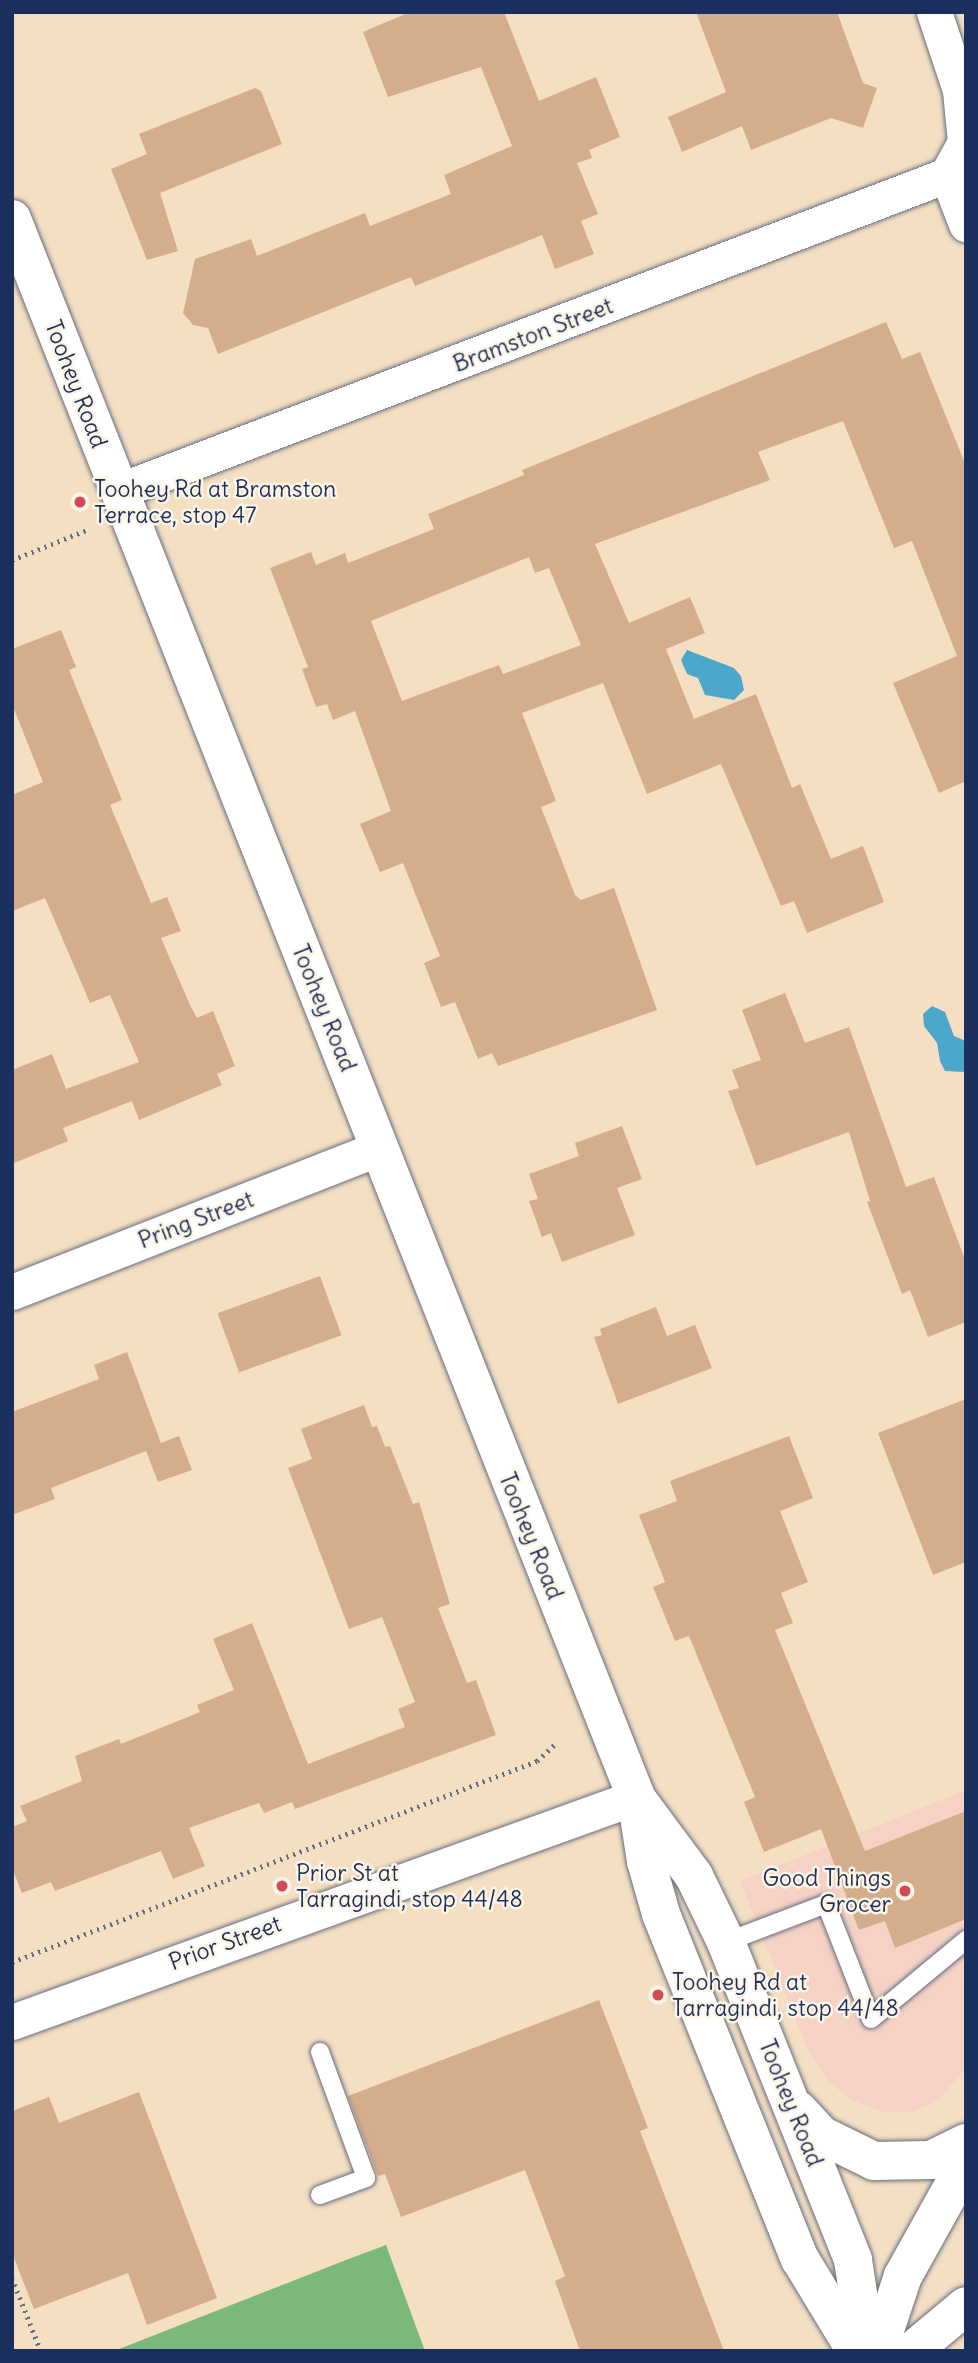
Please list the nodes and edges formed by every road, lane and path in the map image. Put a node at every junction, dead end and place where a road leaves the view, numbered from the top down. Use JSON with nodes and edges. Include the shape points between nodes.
{"nodes":[{"id":1,"x":934,"y":12,"type":"edge"},
{"id":2,"x":947,"y":175,"type":"junction"},
{"id":3,"x":12,"y":219,"type":"edge"},
{"id":4,"x":966,"y":224,"type":"edge"},
{"id":5,"x":118,"y":491,"type":"junction"},
{"id":6,"x":98,"y":526,"type":"dead end"},
{"id":7,"x":12,"y":560,"type":"edge"},
{"id":8,"x":380,"y":1149,"type":"junction"},
{"id":9,"x":12,"y":1292,"type":"edge"},
{"id":10,"x":556,"y":1743,"type":"dead end"},
{"id":11,"x":636,"y":1797,"type":"junction"},
{"id":12,"x":966,"y":1940,"type":"edge"},
{"id":13,"x":726,"y":1942,"type":"junction"},
{"id":14,"x":12,"y":1962,"type":"edge"},
{"id":15,"x":12,"y":2022,"type":"edge"},
{"id":16,"x":320,"y":2052,"type":"dead end"},
{"id":17,"x":788,"y":2094,"type":"junction"},
{"id":18,"x":966,"y":2143,"type":"edge"},
{"id":19,"x":966,"y":2163,"type":"edge"},
{"id":20,"x":320,"y":2195,"type":"dead end"},
{"id":21,"x":12,"y":2278,"type":"edge"},
{"id":22,"x":966,"y":2306,"type":"edge"},
{"id":23,"x":41,"y":2351,"type":"edge"},
{"id":24,"x":856,"y":2351,"type":"edge"},
{"id":25,"x":867,"y":2351,"type":"edge"},
{"id":26,"x":878,"y":2351,"type":"edge"},
{"id":27,"x":912,"y":2351,"type":"edge"}],
"edges":[{"from":1,"to":2,"type":"street","via":[[960,90],[965,142]]},
{"from":2,"to":4,"type":"street"},
{"from":2,"to":5,"type":"street","name":"Bramston Street"},
{"from":3,"to":5,"type":"main road","name":"Toohey Road"},
{"from":5,"to":8,"type":"main road","name":"Toohey Road"},
{"from":6,"to":7,"type":"path"},
{"from":8,"to":9,"type":"street","name":"Pring Street"},
{"from":8,"to":11,"type":"main road","name":"Toohey Road"},
{"from":10,"to":14,"type":"path","via":[[537,1761]]},
{"from":11,"to":13,"type":"main road","name":"Toohey Road","via":[[694,1876]]},
{"from":11,"to":15,"type":"street","name":"Prior Street"},
{"from":11,"to":24,"type":"main road","name":"Toohey Road","via":[[646,1861],[661,1914],[800,2259]]},
{"from":12,"to":13,"type":"lane","via":[[871,2019],[827,1904]]},
{"from":13,"to":17,"type":"main road","name":"Toohey Road"},
{"from":16,"to":20,"type":"lane","via":[[366,2178]]},
{"from":17,"to":18,"type":"main road","via":[[821,2135],[874,2161],[931,2160]]},
{"from":17,"to":25,"type":"main road","name":"Toohey Road","via":[[853,2260]]},
{"from":19,"to":26,"type":"main road","via":[[910,2261]]},
{"from":21,"to":23,"type":"path"},
{"from":22,"to":27,"type":"main road"}]}
